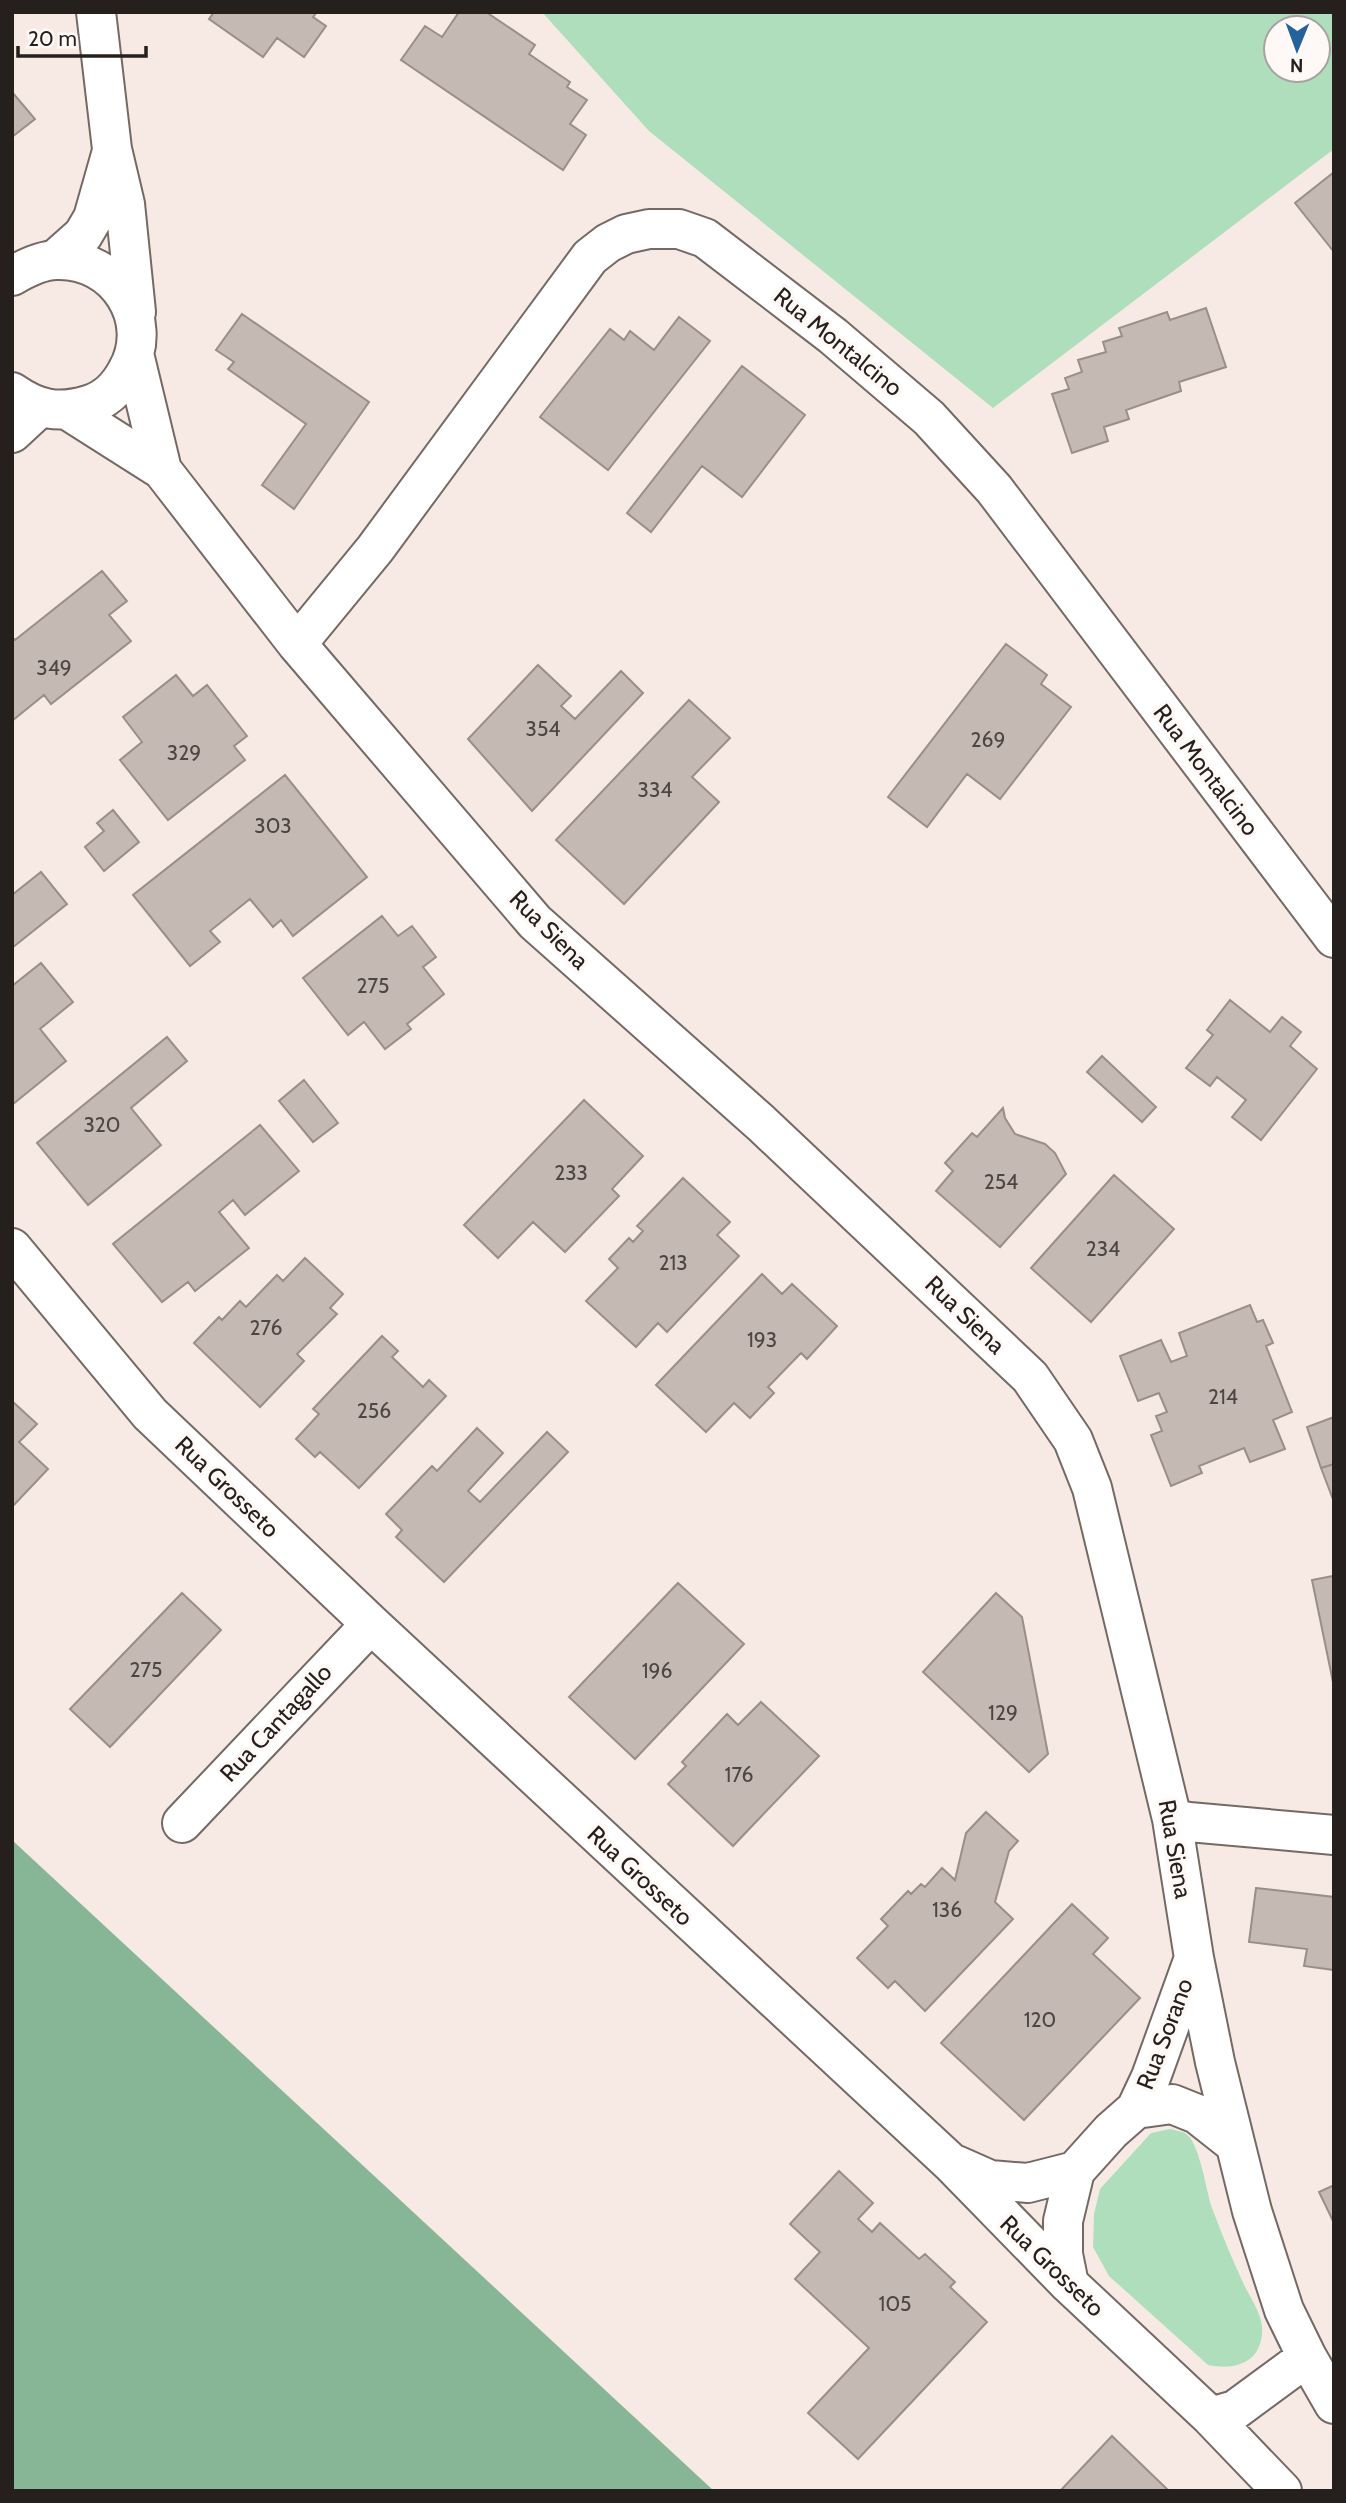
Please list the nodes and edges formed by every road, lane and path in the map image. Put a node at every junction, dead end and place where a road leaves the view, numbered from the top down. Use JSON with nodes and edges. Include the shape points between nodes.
{"nodes":[{"id":1,"x":96,"y":12,"type":"edge"},
{"id":2,"x":112,"y":149,"type":"junction"},
{"id":3,"x":29,"y":262,"type":"edge"},
{"id":4,"x":136,"y":343,"type":"junction"},
{"id":5,"x":33,"y":411,"type":"edge"},
{"id":6,"x":162,"y":470,"type":"junction"},
{"id":7,"x":297,"y":644,"type":"junction"},
{"id":8,"x":1334,"y":938,"type":"edge"},
{"id":9,"x":12,"y":1248,"type":"edge"},
{"id":10,"x":371,"y":1624,"type":"junction"},
{"id":11,"x":1172,"y":1819,"type":"junction"},
{"id":12,"x":182,"y":1823,"type":"dead end"},
{"id":13,"x":1334,"y":1835,"type":"edge"},
{"id":14,"x":1194,"y":1958,"type":"junction"},
{"id":15,"x":1136,"y":2109,"type":"junction"},
{"id":16,"x":1235,"y":2144,"type":"junction"},
{"id":17,"x":951,"y":2163,"type":"junction"},
{"id":18,"x":1075,"y":2171,"type":"junction"},
{"id":19,"x":1069,"y":2284,"type":"junction"},
{"id":20,"x":1307,"y":2357,"type":"junction"},
{"id":21,"x":1334,"y":2404,"type":"edge"},
{"id":22,"x":1211,"y":2417,"type":"junction"},
{"id":23,"x":1282,"y":2491,"type":"edge"}],
"edges":[{"from":1,"to":2,"type":"street"},
{"from":2,"to":3,"type":"street","via":[[93,218],[83,235]]},
{"from":2,"to":4,"type":"street","via":[[125,204]]},
{"from":3,"to":4,"type":"street","via":[[85,263],[111,277],[130,300]]},
{"from":4,"to":5,"type":"street","via":[[121,384],[106,398]]},
{"from":4,"to":6,"type":"street","name":"Rua Siena"},
{"from":5,"to":6,"type":"street","name":"Rua Siena"},
{"from":6,"to":7,"type":"street","name":"Rua Siena"},
{"from":7,"to":8,"type":"street","name":"Rua Montalcino","via":[[375,549],[590,257],[626,234],[679,229],[705,238],[731,256],[929,418],[994,489]]},
{"from":7,"to":11,"type":"street","name":"Rua Siena","via":[[536,922],[761,1123],[1030,1377],[1073,1440],[1092,1488]]},
{"from":9,"to":10,"type":"street","name":"Rua Grosseto","via":[[150,1414]]},
{"from":10,"to":12,"type":"street","name":"Rua Cantagallo"},
{"from":10,"to":17,"type":"street","name":"Rua Grosseto"},
{"from":11,"to":13,"type":"street"},
{"from":11,"to":14,"type":"street","name":"Rua Siena"},
{"from":14,"to":15,"type":"street","name":"Rua Sorano"},
{"from":14,"to":16,"type":"street","name":"Rua Siena"},
{"from":15,"to":16,"type":"street","name":"Rua Sorano","via":[[1172,2104],[1197,2114]]},
{"from":15,"to":18,"type":"street","name":"Rua Sorano"},
{"from":16,"to":20,"type":"street","name":"Rua Siena","via":[[1284,2310]]},
{"from":17,"to":18,"type":"street","via":[[990,2180],[1027,2183]]},
{"from":17,"to":19,"type":"street","name":"Rua Grosseto"},
{"from":18,"to":19,"type":"street","name":"Rua Sorano","via":[[1063,2221]]},
{"from":19,"to":22,"type":"street","name":"Rua Grosseto"},
{"from":20,"to":21,"type":"street","name":"Rua Siena"},
{"from":20,"to":22,"type":"street","via":[[1235,2410]]},
{"from":22,"to":23,"type":"street","name":"Rua Grosseto"}]}
